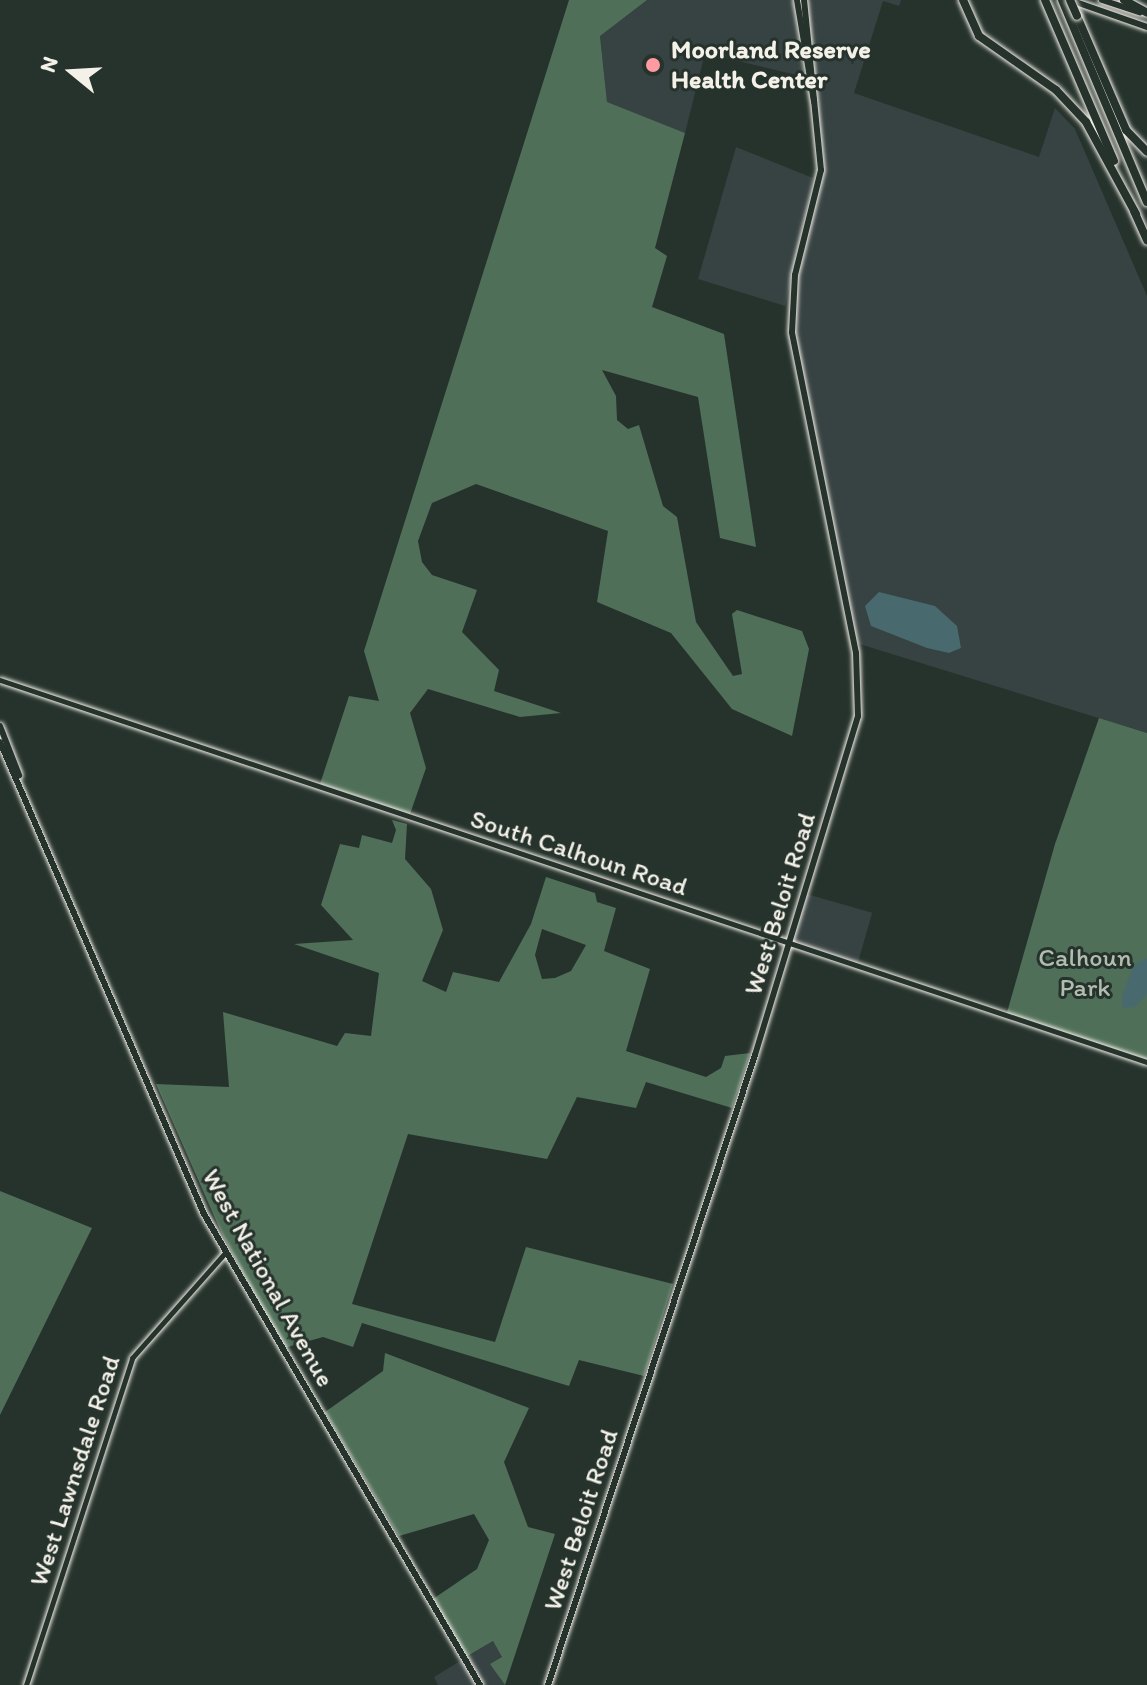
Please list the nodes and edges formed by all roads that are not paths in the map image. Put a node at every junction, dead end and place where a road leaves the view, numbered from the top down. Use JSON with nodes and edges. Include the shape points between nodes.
{"nodes":[{"id":1,"x":797,"y":0,"type":"edge"},
{"id":2,"x":804,"y":0,"type":"edge"},
{"id":3,"x":963,"y":0,"type":"edge"},
{"id":4,"x":1062,"y":0,"type":"edge"},
{"id":5,"x":1070,"y":0,"type":"edge"},
{"id":6,"x":1102,"y":0,"type":"edge"},
{"id":7,"x":1124,"y":0,"type":"edge"},
{"id":8,"x":1046,"y":3,"type":"edge"},
{"id":9,"x":1147,"y":13,"type":"edge"},
{"id":10,"x":1147,"y":27,"type":"edge"},
{"id":11,"x":817,"y":113,"type":"junction"},
{"id":12,"x":1147,"y":152,"type":"edge"},
{"id":13,"x":1147,"y":202,"type":"edge"},
{"id":14,"x":1136,"y":214,"type":"junction"},
{"id":15,"x":1147,"y":240,"type":"edge"},
{"id":16,"x":0,"y":680,"type":"edge"},
{"id":17,"x":0,"y":726,"type":"edge"},
{"id":18,"x":0,"y":742,"type":"edge"},
{"id":19,"x":21,"y":783,"type":"junction"},
{"id":20,"x":789,"y":944,"type":"junction"},
{"id":21,"x":1147,"y":1062,"type":"edge"},
{"id":22,"x":225,"y":1253,"type":"junction"},
{"id":23,"x":26,"y":1685,"type":"edge"},
{"id":24,"x":480,"y":1685,"type":"edge"},
{"id":25,"x":548,"y":1685,"type":"edge"}],
"edges":[{"from":1,"to":11,"type":"main road","name":"West Beloit Road"},
{"from":2,"to":11,"type":"main road","name":"West Beloit Road"},
{"from":3,"to":14,"type":"highway","via":[[979,36],[1056,90],[1086,122]]},
{"from":4,"to":13,"type":"highway"},
{"from":5,"to":10,"type":"main road"},
{"from":5,"to":12,"type":"highway","bridge":true,"via":[[1126,130]]},
{"from":6,"to":9,"type":"main road"},
{"from":7,"to":9,"type":"highway"},
{"from":8,"to":14,"type":"highway"},
{"from":11,"to":20,"type":"main road","name":"West Beloit Road","via":[[821,170],[795,275],[792,332],[860,695]]},
{"from":14,"to":15,"type":"highway"},
{"from":16,"to":20,"type":"street","name":"South Calhoun Road"},
{"from":17,"to":19,"type":"main road","name":"West National Avenue"},
{"from":18,"to":19,"type":"main road","name":"West National Avenue"},
{"from":19,"to":22,"type":"main road","name":"West National Avenue"},
{"from":20,"to":21,"type":"street","name":"South Calhoun Road"},
{"from":20,"to":25,"type":"main road","name":"West Beloit Road"},
{"from":22,"to":23,"type":"street","name":"West Lawnsdale Road","via":[[132,1358]]},
{"from":22,"to":24,"type":"main road","name":"West National Avenue"}]}
